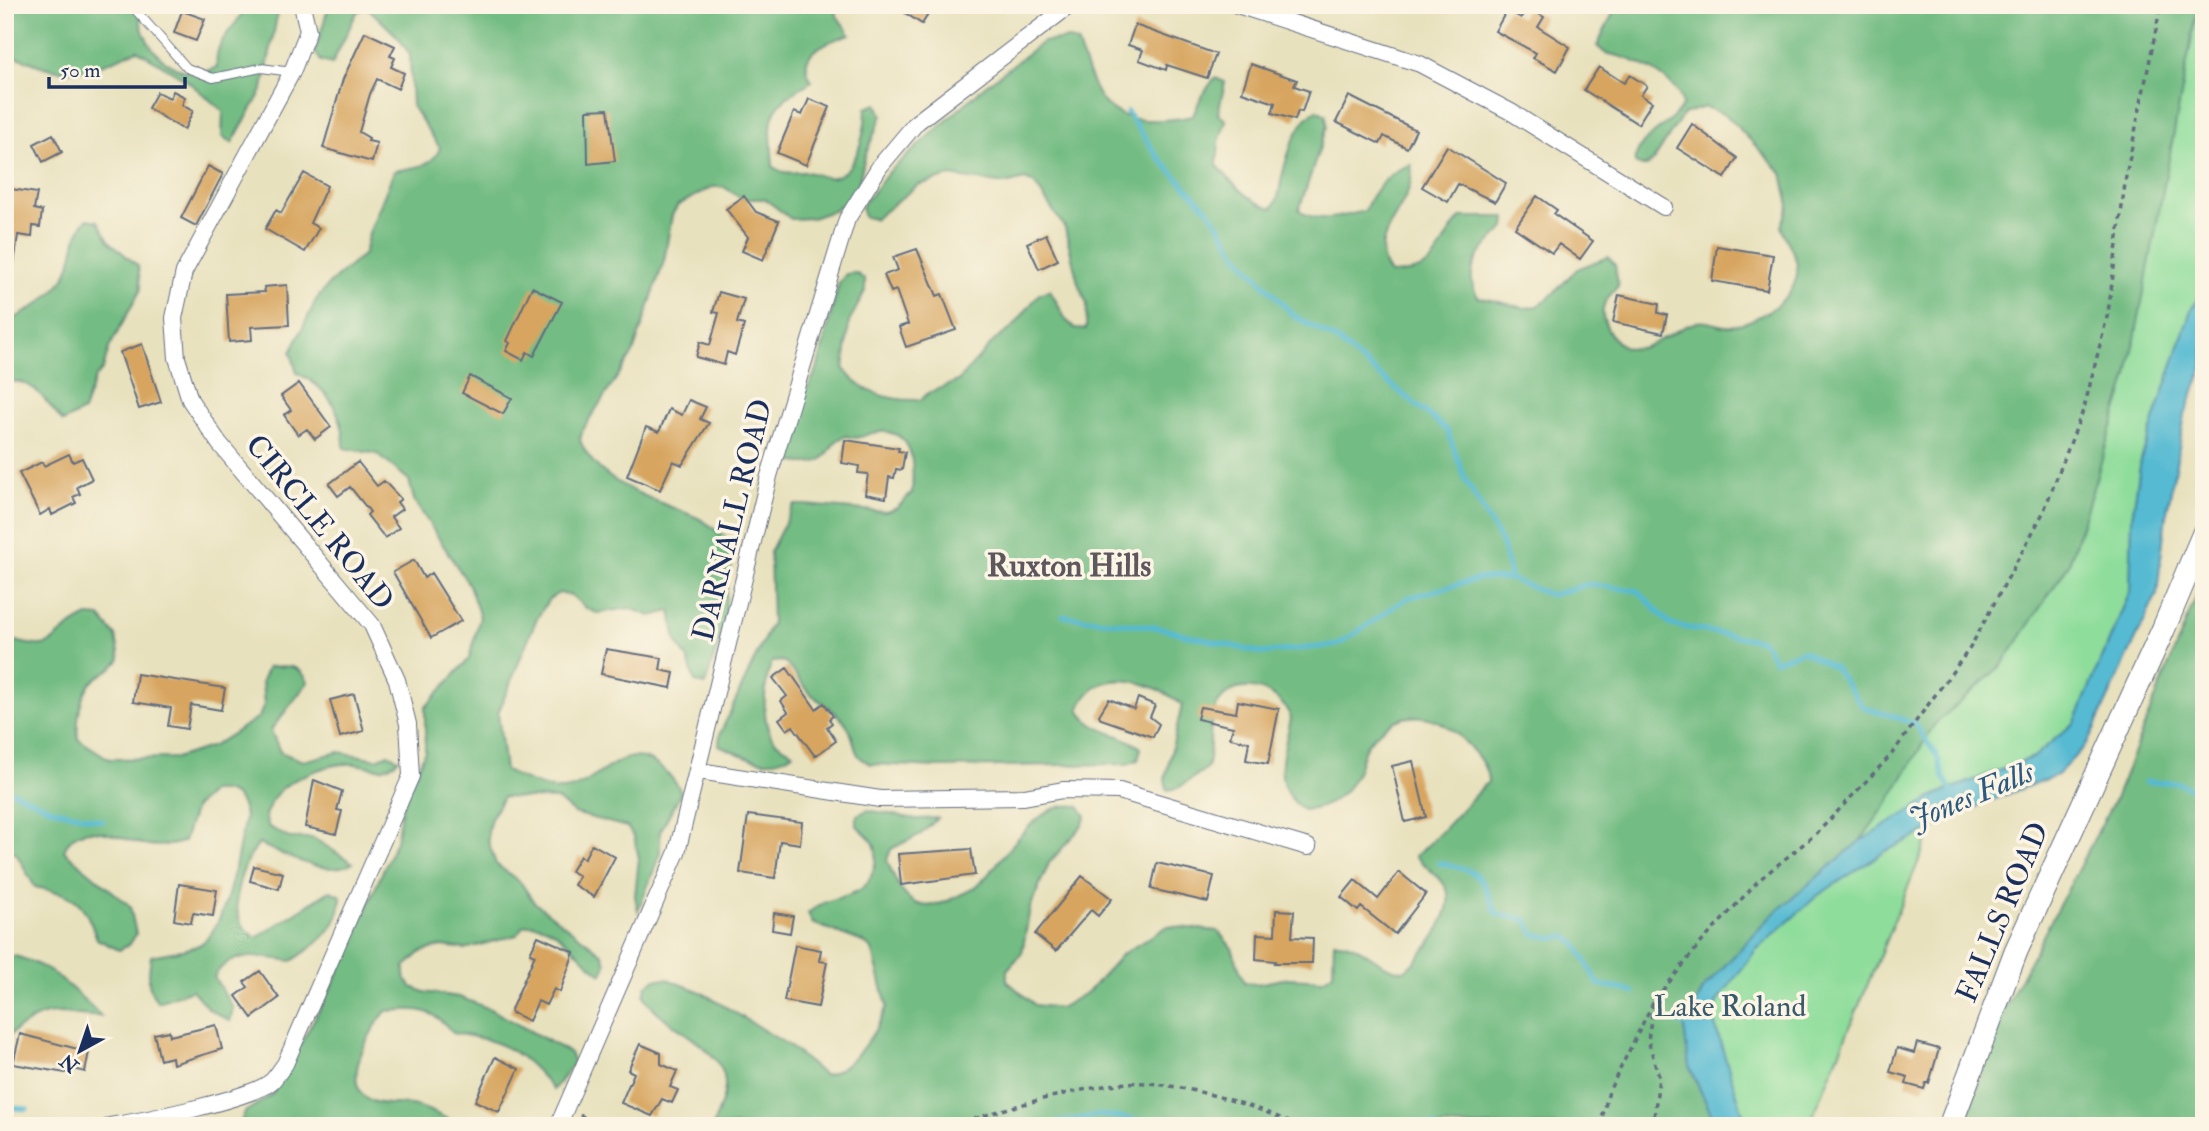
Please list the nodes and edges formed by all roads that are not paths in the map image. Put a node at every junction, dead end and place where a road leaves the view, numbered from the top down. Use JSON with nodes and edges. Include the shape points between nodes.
{"nodes":[{"id":1,"x":131,"y":5,"type":"edge"},
{"id":2,"x":302,"y":5,"type":"edge"},
{"id":3,"x":1070,"y":5,"type":"edge"},
{"id":4,"x":1237,"y":5,"type":"edge"},
{"id":5,"x":292,"y":72,"type":"junction"},
{"id":6,"x":1664,"y":207,"type":"dead end"},
{"id":7,"x":2204,"y":533,"type":"edge"},
{"id":8,"x":699,"y":771,"type":"junction"},
{"id":9,"x":1308,"y":847,"type":"dead end"},
{"id":10,"x":110,"y":1126,"type":"edge"},
{"id":11,"x":558,"y":1126,"type":"edge"},
{"id":12,"x":1950,"y":1126,"type":"edge"}],
"edges":[{"from":1,"to":5,"type":"lane","via":[[187,68],[213,78],[261,68]]},
{"from":2,"to":5,"type":"street","name":"CIRCLE ROAD","via":[[308,31]]},
{"from":3,"to":8,"type":"street","name":"DARNALL ROAD","via":[[917,122],[880,166],[847,219],[769,476]]},
{"from":4,"to":6,"type":"street","via":[[1420,64],[1511,112]]},
{"from":5,"to":10,"type":"street","name":"CIRCLE ROAD","via":[[184,272],[174,318],[177,358],[190,400],[219,443],[372,625],[397,680],[408,724],[411,776],[285,1064],[271,1082],[247,1094]]},
{"from":7,"to":12,"type":"main road","name":"FALLS ROAD","via":[[2017,951]]},
{"from":8,"to":9,"type":"street","via":[[880,799],[1119,791]]},
{"from":8,"to":11,"type":"street","name":"DARNALL ROAD","via":[[677,852]]}]}
